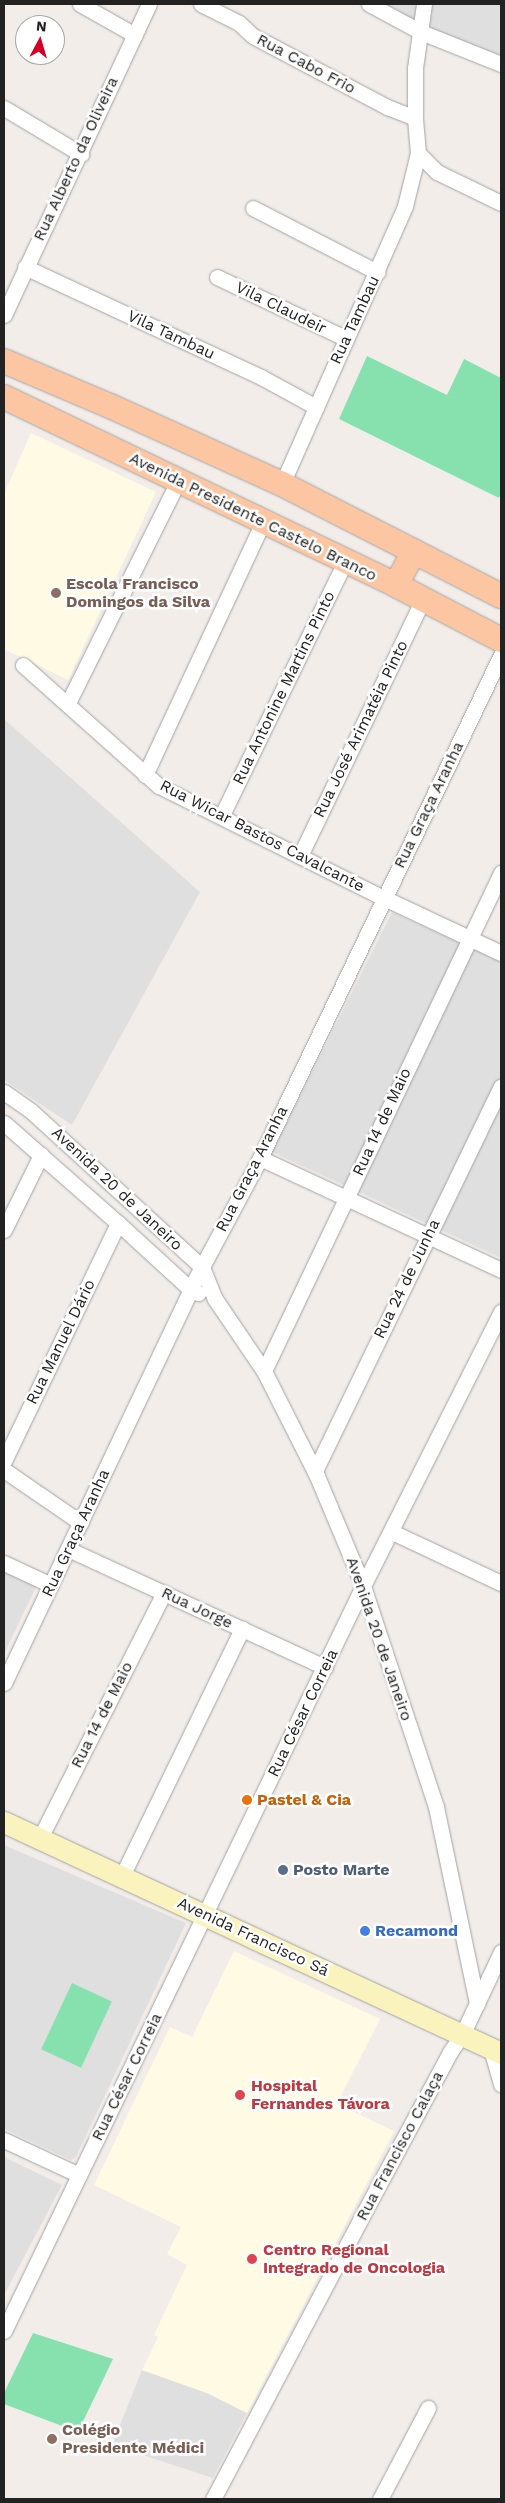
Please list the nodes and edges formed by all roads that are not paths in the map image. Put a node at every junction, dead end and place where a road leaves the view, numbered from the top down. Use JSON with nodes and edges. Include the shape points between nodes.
{"nodes":[{"id":1,"x":80,"y":4,"type":"edge"},
{"id":2,"x":149,"y":4,"type":"edge"},
{"id":3,"x":201,"y":4,"type":"edge"},
{"id":4,"x":369,"y":4,"type":"edge"},
{"id":5,"x":424,"y":4,"type":"edge"},
{"id":6,"x":421,"y":32,"type":"junction"},
{"id":7,"x":135,"y":34,"type":"junction"},
{"id":8,"x":501,"y":64,"type":"edge"},
{"id":9,"x":4,"y":108,"type":"edge"},
{"id":10,"x":414,"y":118,"type":"junction"},
{"id":11,"x":418,"y":153,"type":"junction"},
{"id":12,"x":81,"y":154,"type":"junction"},
{"id":13,"x":501,"y":204,"type":"edge"},
{"id":14,"x":253,"y":208,"type":"dead end"},
{"id":15,"x":25,"y":268,"type":"junction"},
{"id":16,"x":377,"y":272,"type":"junction"},
{"id":17,"x":217,"y":278,"type":"dead end"},
{"id":18,"x":4,"y":314,"type":"edge"},
{"id":19,"x":345,"y":338,"type":"junction"},
{"id":20,"x":4,"y":361,"type":"edge"},
{"id":21,"x":4,"y":397,"type":"edge"},
{"id":22,"x":316,"y":407,"type":"junction"},
{"id":23,"x":178,"y":481,"type":"junction"},
{"id":24,"x":282,"y":484,"type":"junction"},
{"id":25,"x":263,"y":522,"type":"junction"},
{"id":26,"x":414,"y":551,"type":"junction"},
{"id":27,"x":345,"y":562,"type":"junction"},
{"id":28,"x":396,"y":585,"type":"junction"},
{"id":29,"x":501,"y":596,"type":"edge"},
{"id":30,"x":422,"y":601,"type":"junction"},
{"id":31,"x":501,"y":640,"type":"edge"},
{"id":32,"x":501,"y":655,"type":"edge"},
{"id":33,"x":23,"y":665,"type":"dead end"},
{"id":34,"x":68,"y":703,"type":"junction"},
{"id":35,"x":144,"y":775,"type":"junction"},
{"id":36,"x":222,"y":815,"type":"junction"},
{"id":37,"x":300,"y":856,"type":"junction"},
{"id":38,"x":501,"y":873,"type":"edge"},
{"id":39,"x":384,"y":898,"type":"junction"},
{"id":40,"x":470,"y":937,"type":"junction"},
{"id":41,"x":501,"y":953,"type":"edge"},
{"id":42,"x":501,"y":1088,"type":"edge"},
{"id":43,"x":4,"y":1092,"type":"edge"},
{"id":44,"x":4,"y":1123,"type":"edge"},
{"id":45,"x":41,"y":1155,"type":"junction"},
{"id":46,"x":260,"y":1158,"type":"junction"},
{"id":47,"x":346,"y":1198,"type":"junction"},
{"id":48,"x":118,"y":1223,"type":"junction"},
{"id":49,"x":4,"y":1230,"type":"edge"},
{"id":50,"x":428,"y":1236,"type":"junction"},
{"id":51,"x":202,"y":1267,"type":"junction"},
{"id":52,"x":501,"y":1270,"type":"edge"},
{"id":53,"x":191,"y":1290,"type":"junction"},
{"id":54,"x":214,"y":1299,"type":"junction"},
{"id":55,"x":501,"y":1312,"type":"edge"},
{"id":56,"x":264,"y":1371,"type":"junction"},
{"id":57,"x":4,"y":1461,"type":"edge"},
{"id":58,"x":4,"y":1470,"type":"edge"},
{"id":59,"x":315,"y":1471,"type":"junction"},
{"id":60,"x":80,"y":1523,"type":"junction"},
{"id":61,"x":392,"y":1532,"type":"junction"},
{"id":62,"x":68,"y":1549,"type":"junction"},
{"id":63,"x":4,"y":1563,"type":"edge"},
{"id":64,"x":501,"y":1583,"type":"edge"},
{"id":65,"x":52,"y":1585,"type":"junction"},
{"id":66,"x":363,"y":1586,"type":"junction"},
{"id":67,"x":164,"y":1593,"type":"junction"},
{"id":68,"x":242,"y":1629,"type":"junction"},
{"id":69,"x":325,"y":1667,"type":"junction"},
{"id":70,"x":4,"y":1683,"type":"edge"},
{"id":71,"x":4,"y":1822,"type":"edge"},
{"id":72,"x":40,"y":1838,"type":"junction"},
{"id":73,"x":122,"y":1876,"type":"junction"},
{"id":74,"x":205,"y":1915,"type":"junction"},
{"id":75,"x":501,"y":1952,"type":"edge"},
{"id":76,"x":477,"y":2004,"type":"junction"},
{"id":77,"x":462,"y":2035,"type":"junction"},
{"id":78,"x":496,"y":2051,"type":"edge"},
{"id":79,"x":501,"y":2085,"type":"edge"},
{"id":80,"x":4,"y":2140,"type":"edge"},
{"id":81,"x":79,"y":2176,"type":"junction"},
{"id":82,"x":4,"y":2331,"type":"edge"},
{"id":83,"x":428,"y":2408,"type":"dead end"},
{"id":84,"x":213,"y":2499,"type":"edge"},
{"id":85,"x":380,"y":2499,"type":"edge"}],
"edges":[{"from":1,"to":7,"type":"street"},
{"from":2,"to":7,"type":"street","name":"Rua Alberto da Oliveira"},
{"from":3,"to":10,"type":"street","name":"Rua Cabo Frio","via":[[239,23],[261,40]]},
{"from":4,"to":6,"type":"street"},
{"from":5,"to":6,"type":"street"},
{"from":6,"to":8,"type":"street"},
{"from":6,"to":10,"type":"street","via":[[415,68]]},
{"from":7,"to":12,"type":"street","name":"Rua Alberto da Oliveira"},
{"from":9,"to":12,"type":"street"},
{"from":10,"to":11,"type":"street"},
{"from":11,"to":13,"type":"street","via":[[437,172]]},
{"from":11,"to":16,"type":"street","name":"Rua Tambau","via":[[405,206]]},
{"from":12,"to":15,"type":"street","name":"Rua Alberto da Oliveira"},
{"from":14,"to":16,"type":"street"},
{"from":15,"to":18,"type":"street","name":"Rua Alberto da Oliveira"},
{"from":15,"to":22,"type":"street","name":"Vila Tambau","via":[[261,377]]},
{"from":16,"to":19,"type":"street","name":"Rua Tambau"},
{"from":17,"to":19,"type":"street","name":"Vila Claudeir"},
{"from":19,"to":22,"type":"street","name":"Rua Tambau"},
{"from":20,"to":24,"type":"main road"},
{"from":21,"to":23,"type":"main road","name":"Avenida Presidente Castelo Branco"},
{"from":22,"to":24,"type":"street","name":"Rua Tambau"},
{"from":23,"to":25,"type":"main road","name":"Avenida Presidente Castelo Branco"},
{"from":23,"to":34,"type":"street"},
{"from":24,"to":26,"type":"main road"},
{"from":25,"to":27,"type":"main road","name":"Avenida Presidente Castelo Branco"},
{"from":25,"to":35,"type":"street"},
{"from":26,"to":28,"type":"main road"},
{"from":26,"to":29,"type":"main road"},
{"from":27,"to":28,"type":"main road","name":"Avenida Presidente Castelo Branco"},
{"from":27,"to":36,"type":"street","name":"Rua Antonine Martins Pinto"},
{"from":28,"to":30,"type":"main road","name":"Avenida Presidente Castelo Branco"},
{"from":30,"to":31,"type":"main road","name":"Avenida Presidente Castelo Branco"},
{"from":30,"to":37,"type":"street","name":"Rua José Arimatéia Pinto"},
{"from":32,"to":39,"type":"street","name":"Rua Graça Aranha"},
{"from":33,"to":34,"type":"street","name":"Rua Wicar Bastos Cavalcante"},
{"from":34,"to":35,"type":"street","name":"Rua Wicar Bastos Cavalcante"},
{"from":35,"to":36,"type":"street","name":"Rua Wicar Bastos Cavalcante","via":[[159,786]]},
{"from":36,"to":37,"type":"street","name":"Rua Wicar Bastos Cavalcante"},
{"from":37,"to":39,"type":"street","name":"Rua Wicar Bastos Cavalcante"},
{"from":38,"to":40,"type":"street","name":"Rua 14 de Maio"},
{"from":39,"to":40,"type":"street","name":"Rua Wicar Bastos Cavalcante"},
{"from":39,"to":46,"type":"street","name":"Rua Graça Aranha"},
{"from":40,"to":41,"type":"street","name":"Rua Wicar Bastos Cavalcante"},
{"from":40,"to":47,"type":"street","name":"Rua 14 de Maio"},
{"from":42,"to":50,"type":"street","name":"Rua 24 de Junha"},
{"from":43,"to":51,"type":"street","name":"Avenida 20 de Janeiro","via":[[31,1111]]},
{"from":44,"to":45,"type":"street","name":"Avenida 20 de Janeiro"},
{"from":45,"to":48,"type":"street","name":"Avenida 20 de Janeiro"},
{"from":45,"to":49,"type":"street"},
{"from":46,"to":47,"type":"street"},
{"from":46,"to":51,"type":"street","name":"Rua Graça Aranha"},
{"from":47,"to":50,"type":"street"},
{"from":47,"to":56,"type":"street","name":"Rua 14 de Maio"},
{"from":48,"to":53,"type":"street","name":"Avenida 20 de Janeiro"},
{"from":48,"to":57,"type":"street","name":"Rua Manuel Dário"},
{"from":50,"to":52,"type":"street"},
{"from":50,"to":59,"type":"street","name":"Rua 24 de Junha"},
{"from":51,"to":53,"type":"street","name":"Rua Graça Aranha"},
{"from":51,"to":54,"type":"street","name":"Avenida 20 de Janeiro"},
{"from":53,"to":54,"type":"street","name":"Avenida 20 de Janeiro"},
{"from":53,"to":60,"type":"street","name":"Rua Graça Aranha"},
{"from":54,"to":56,"type":"street","name":"Avenida 20 de Janeiro"},
{"from":55,"to":61,"type":"street","name":"Rua César Correia"},
{"from":56,"to":59,"type":"street","name":"Avenida 20 de Janeiro"},
{"from":58,"to":60,"type":"street"},
{"from":59,"to":66,"type":"street","name":"Avenida 20 de Janeiro"},
{"from":60,"to":62,"type":"street","name":"Rua Graça Aranha"},
{"from":61,"to":64,"type":"street"},
{"from":61,"to":66,"type":"street","name":"Rua César Correia"},
{"from":62,"to":65,"type":"street","name":"Rua Graça Aranha"},
{"from":62,"to":67,"type":"street","name":"Rua Jorge"},
{"from":63,"to":65,"type":"street"},
{"from":65,"to":70,"type":"street","name":"Rua Graça Aranha"},
{"from":66,"to":69,"type":"street","name":"Rua César Correia"},
{"from":66,"to":76,"type":"street","name":"Avenida 20 de Janeiro","via":[[436,1807]]},
{"from":67,"to":68,"type":"street","name":"Rua Jorge"},
{"from":67,"to":72,"type":"street","name":"Rua 14 de Maio"},
{"from":68,"to":69,"type":"street","name":"Rua Jorge"},
{"from":68,"to":73,"type":"street"},
{"from":69,"to":74,"type":"street","name":"Rua César Correia"},
{"from":71,"to":72,"type":"main road","name":"Avenida Francisco Sá"},
{"from":72,"to":73,"type":"main road","name":"Avenida Francisco Sá"},
{"from":73,"to":74,"type":"main road","name":"Avenida Francisco Sá"},
{"from":74,"to":77,"type":"main road","name":"Avenida Francisco Sá"},
{"from":74,"to":81,"type":"street","name":"Rua César Correia"},
{"from":75,"to":76,"type":"street","name":"Rua Francisco Calaça"},
{"from":76,"to":77,"type":"street","name":"Rua Francisco Calaça"},
{"from":77,"to":78,"type":"main road","name":"Avenida Francisco Sá"},
{"from":77,"to":84,"type":"street","name":"Rua Francisco Calaça","via":[[450,2052]]},
{"from":78,"to":79,"type":"street"},
{"from":80,"to":81,"type":"street"},
{"from":81,"to":82,"type":"street","name":"Rua César Correia"},
{"from":83,"to":85,"type":"street"}]}
